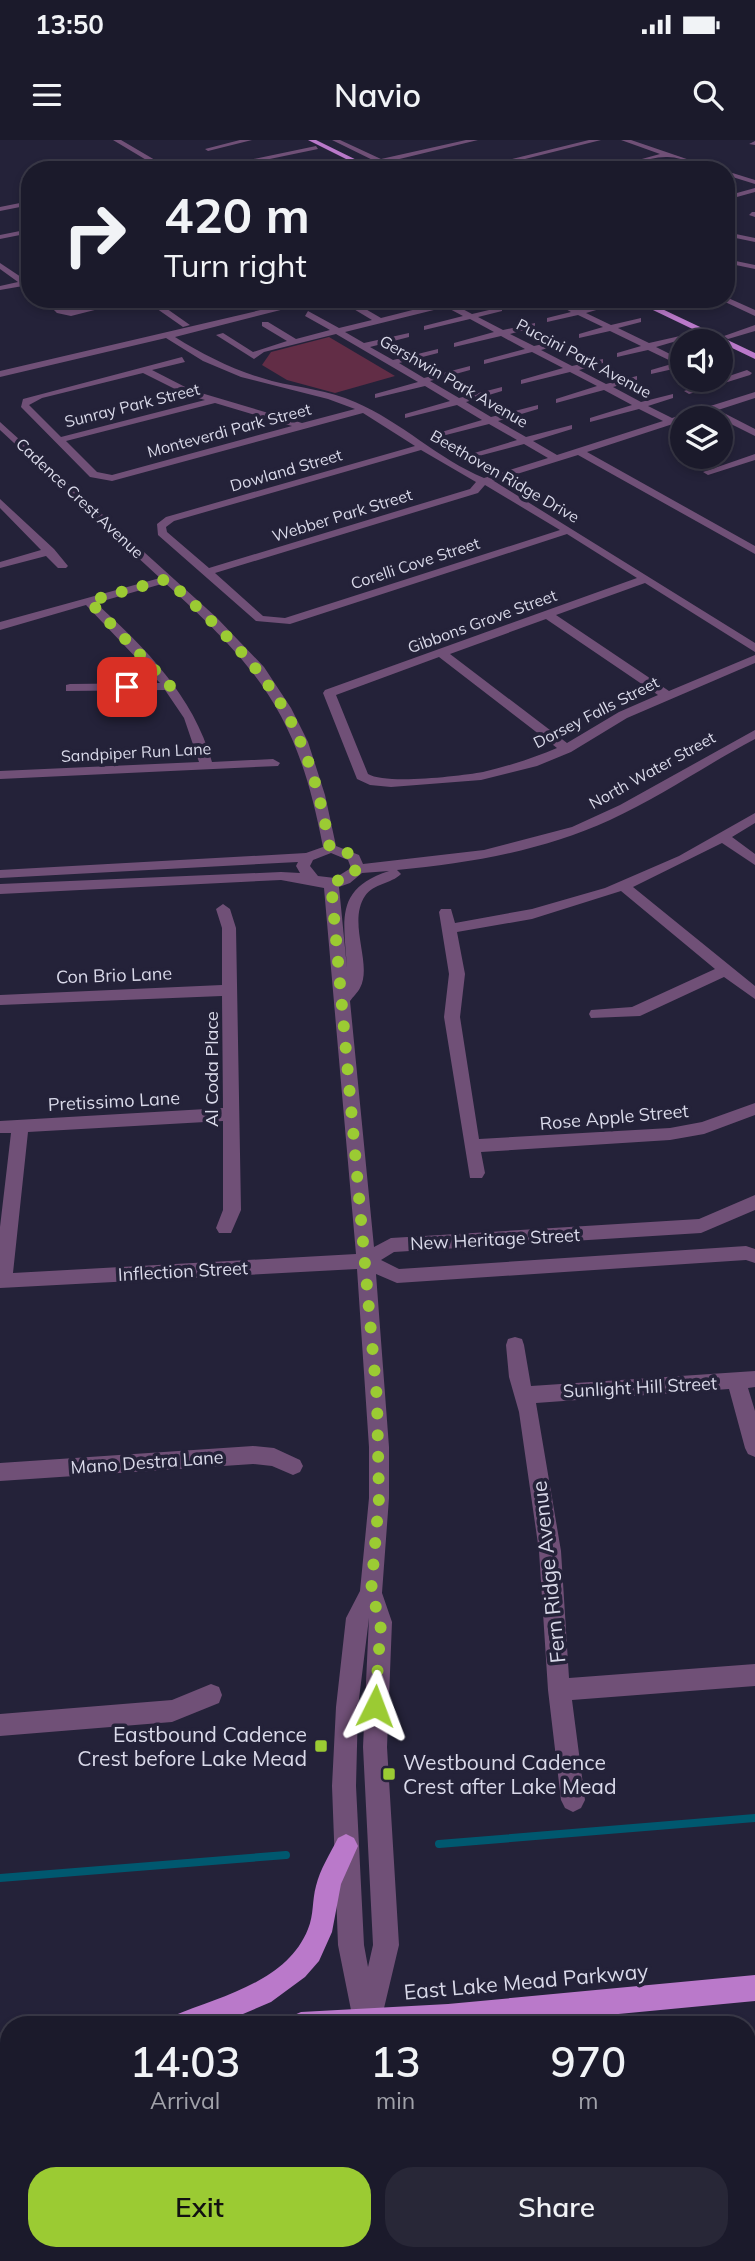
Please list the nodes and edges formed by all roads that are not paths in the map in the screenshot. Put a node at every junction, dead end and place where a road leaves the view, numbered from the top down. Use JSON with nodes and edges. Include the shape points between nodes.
{"nodes":[{"id":1,"x":116,"y":140,"type":"edge"},
{"id":2,"x":248,"y":140,"type":"edge"},
{"id":3,"x":299,"y":140,"type":"edge"},
{"id":4,"x":312,"y":140,"type":"edge"},
{"id":5,"x":353,"y":140,"type":"edge"},
{"id":6,"x":475,"y":140,"type":"edge"},
{"id":7,"x":598,"y":140,"type":"edge"},
{"id":8,"x":624,"y":140,"type":"edge"},
{"id":9,"x":338,"y":141,"type":"edge"},
{"id":10,"x":316,"y":148,"type":"junction"},
{"id":11,"x":668,"y":154,"type":"junction"},
{"id":12,"x":153,"y":161,"type":"edge"},
{"id":13,"x":228,"y":161,"type":"edge"},
{"id":14,"x":249,"y":161,"type":"edge"},
{"id":15,"x":343,"y":161,"type":"edge"},
{"id":16,"x":355,"y":161,"type":"edge"},
{"id":17,"x":380,"y":161,"type":"joint"},
{"id":18,"x":509,"y":161,"type":"edge"},
{"id":19,"x":640,"y":161,"type":"edge"},
{"id":20,"x":689,"y":161,"type":"edge"},
{"id":21,"x":735,"y":176,"type":"edge"},
{"id":22,"x":755,"y":182,"type":"edge"},
{"id":23,"x":755,"y":190,"type":"edge"},
{"id":24,"x":735,"y":196,"type":"edge"},
{"id":25,"x":21,"y":206,"type":"edge"},
{"id":26,"x":0,"y":209,"type":"edge"},
{"id":27,"x":21,"y":233,"type":"edge"},
{"id":28,"x":735,"y":236,"type":"edge"},
{"id":29,"x":0,"y":237,"type":"edge"},
{"id":30,"x":755,"y":240,"type":"edge"},
{"id":31,"x":735,"y":263,"type":"edge"},
{"id":32,"x":0,"y":265,"type":"edge"},
{"id":33,"x":755,"y":267,"type":"edge"},
{"id":34,"x":21,"y":281,"type":"edge"},
{"id":35,"x":21,"y":286,"type":"edge"},
{"id":36,"x":0,"y":288,"type":"edge"},
{"id":37,"x":735,"y":303,"type":"edge"},
{"id":38,"x":58,"y":308,"type":"edge"},
{"id":39,"x":94,"y":308,"type":"edge"},
{"id":40,"x":160,"y":308,"type":"edge"},
{"id":41,"x":249,"y":308,"type":"edge"},
{"id":42,"x":282,"y":308,"type":"edge"},
{"id":43,"x":358,"y":308,"type":"edge"},
{"id":44,"x":416,"y":308,"type":"edge"},
{"id":45,"x":432,"y":308,"type":"edge"},
{"id":46,"x":454,"y":308,"type":"edge"},
{"id":47,"x":570,"y":308,"type":"edge"},
{"id":48,"x":592,"y":308,"type":"edge"},
{"id":49,"x":653,"y":308,"type":"edge"},
{"id":50,"x":669,"y":308,"type":"edge"},
{"id":51,"x":499,"y":309,"type":"dead end"},
{"id":52,"x":421,"y":311,"type":"junction"},
{"id":53,"x":578,"y":312,"type":"junction"},
{"id":54,"x":755,"y":313,"type":"edge"},
{"id":55,"x":308,"y":314,"type":"dead end"},
{"id":56,"x":471,"y":317,"type":"junction"},
{"id":57,"x":207,"y":320,"type":"junction"},
{"id":58,"x":550,"y":320,"type":"dead end"},
{"id":59,"x":638,"y":320,"type":"dead end"},
{"id":60,"x":380,"y":321,"type":"junction"},
{"id":61,"x":265,"y":324,"type":"dead end"},
{"id":62,"x":186,"y":325,"type":"junction"},
{"id":63,"x":532,"y":325,"type":"dead end"},
{"id":64,"x":427,"y":328,"type":"dead end"},
{"id":65,"x":610,"y":328,"type":"junction"},
{"id":66,"x":755,"y":328,"type":"edge"},
{"id":67,"x":714,"y":329,"type":"edge"},
{"id":68,"x":338,"y":332,"type":"junction"},
{"id":69,"x":154,"y":333,"type":"junction"},
{"id":70,"x":502,"y":333,"type":"junction"},
{"id":71,"x":173,"y":334,"type":"junction"},
{"id":72,"x":220,"y":334,"type":"dead end"},
{"id":73,"x":406,"y":335,"type":"dead end"},
{"id":74,"x":755,"y":335,"type":"edge"},
{"id":75,"x":582,"y":336,"type":"dead end"},
{"id":76,"x":733,"y":338,"type":"junction"},
{"id":77,"x":670,"y":340,"type":"edge"},
{"id":78,"x":563,"y":341,"type":"dead end"},
{"id":79,"x":295,"y":342,"type":"junction"},
{"id":80,"x":457,"y":345,"type":"dead end"},
{"id":81,"x":362,"y":346,"type":"junction"},
{"id":82,"x":649,"y":347,"type":"junction"},
{"id":83,"x":755,"y":348,"type":"edge"},
{"id":84,"x":533,"y":349,"type":"junction"},
{"id":85,"x":435,"y":351,"type":"dead end"},
{"id":86,"x":620,"y":355,"type":"dead end"},
{"id":87,"x":755,"y":356,"type":"edge"},
{"id":88,"x":59,"y":357,"type":"junction"},
{"id":89,"x":670,"y":357,"type":"edge"},
{"id":90,"x":182,"y":360,"type":"dead end"},
{"id":91,"x":600,"y":361,"type":"dead end"},
{"id":92,"x":487,"y":362,"type":"dead end"},
{"id":93,"x":391,"y":363,"type":"junction"},
{"id":94,"x":670,"y":367,"type":"edge"},
{"id":95,"x":0,"y":368,"type":"edge"},
{"id":96,"x":467,"y":368,"type":"dead end"},
{"id":97,"x":571,"y":369,"type":"junction"},
{"id":98,"x":145,"y":370,"type":"junction"},
{"id":99,"x":654,"y":372,"type":"dead end"},
{"id":100,"x":747,"y":373,"type":"dead end"},
{"id":101,"x":0,"y":374,"type":"edge"},
{"id":102,"x":733,"y":376,"type":"edge"},
{"id":103,"x":635,"y":378,"type":"dead end"},
{"id":104,"x":424,"y":382,"type":"junction"},
{"id":105,"x":524,"y":382,"type":"dead end"},
{"id":106,"x":733,"y":386,"type":"edge"},
{"id":107,"x":605,"y":387,"type":"junction"},
{"id":108,"x":499,"y":389,"type":"dead end"},
{"id":109,"x":753,"y":395,"type":"edge"},
{"id":110,"x":379,"y":396,"type":"dead end"},
{"id":111,"x":670,"y":396,"type":"dead end"},
{"id":112,"x":213,"y":401,"type":"junction"},
{"id":113,"x":457,"y":401,"type":"junction"},
{"id":114,"x":559,"y":401,"type":"dead end"},
{"id":115,"x":640,"y":405,"type":"junction"},
{"id":116,"x":718,"y":406,"type":"edge"},
{"id":117,"x":535,"y":407,"type":"dead end"},
{"id":118,"x":363,"y":410,"type":"junction"},
{"id":119,"x":408,"y":416,"type":"dead end"},
{"id":120,"x":593,"y":420,"type":"dead end"},
{"id":121,"x":490,"y":421,"type":"junction"},
{"id":122,"x":670,"y":421,"type":"joint"},
{"id":123,"x":733,"y":422,"type":"edge"},
{"id":124,"x":0,"y":425,"type":"edge"},
{"id":125,"x":304,"y":427,"type":"junction"},
{"id":126,"x":569,"y":427,"type":"dead end"},
{"id":127,"x":755,"y":433,"type":"edge"},
{"id":128,"x":441,"y":435,"type":"dead end"},
{"id":129,"x":58,"y":440,"type":"junction"},
{"id":130,"x":524,"y":441,"type":"junction"},
{"id":131,"x":421,"y":447,"type":"junction"},
{"id":132,"x":579,"y":450,"type":"junction"},
{"id":133,"x":475,"y":456,"type":"dead end"},
{"id":134,"x":755,"y":457,"type":"edge"},
{"id":135,"x":555,"y":458,"type":"junction"},
{"id":136,"x":740,"y":462,"type":"junction"},
{"id":137,"x":755,"y":469,"type":"edge"},
{"id":138,"x":708,"y":472,"type":"dead end"},
{"id":139,"x":482,"y":482,"type":"junction"},
{"id":140,"x":3,"y":508,"type":"edge"},
{"id":141,"x":569,"y":530,"type":"junction"},
{"id":142,"x":50,"y":551,"type":"junction"},
{"id":143,"x":755,"y":551,"type":"edge"},
{"id":144,"x":0,"y":565,"type":"edge"},
{"id":145,"x":62,"y":566,"type":"dead end"},
{"id":146,"x":207,"y":572,"type":"junction"},
{"id":147,"x":167,"y":579,"type":"junction"},
{"id":148,"x":646,"y":579,"type":"junction"},
{"id":149,"x":89,"y":601,"type":"junction"},
{"id":150,"x":547,"y":614,"type":"junction"},
{"id":151,"x":0,"y":626,"type":"edge"},
{"id":152,"x":755,"y":648,"type":"edge"},
{"id":153,"x":441,"y":653,"type":"junction"},
{"id":154,"x":755,"y":659,"type":"edge"},
{"id":155,"x":170,"y":686,"type":"junction"},
{"id":156,"x":70,"y":688,"type":"dead end"},
{"id":157,"x":666,"y":695,"type":"junction"},
{"id":158,"x":755,"y":734,"type":"edge"},
{"id":159,"x":566,"y":749,"type":"junction"},
{"id":160,"x":273,"y":763,"type":"dead end"},
{"id":161,"x":207,"y":766,"type":"junction"},
{"id":162,"x":0,"y":775,"type":"edge"},
{"id":163,"x":364,"y":779,"type":"joint"},
{"id":164,"x":755,"y":817,"type":"edge"},
{"id":165,"x":724,"y":838,"type":"junction"},
{"id":166,"x":330,"y":849,"type":"junction"},
{"id":167,"x":307,"y":857,"type":"junction"},
{"id":168,"x":452,"y":861,"type":"junction"},
{"id":169,"x":755,"y":861,"type":"edge"},
{"id":170,"x":358,"y":869,"type":"junction"},
{"id":171,"x":0,"y":874,"type":"edge"},
{"id":172,"x":312,"y":879,"type":"junction"},
{"id":173,"x":331,"y":883,"type":"junction"},
{"id":174,"x":625,"y":887,"type":"junction"},
{"id":175,"x":0,"y":889,"type":"edge"},
{"id":176,"x":223,"y":909,"type":"dead end"},
{"id":177,"x":725,"y":970,"type":"junction"},
{"id":178,"x":230,"y":990,"type":"junction"},
{"id":179,"x":755,"y":994,"type":"edge"},
{"id":180,"x":0,"y":1000,"type":"edge"},
{"id":181,"x":341,"y":1000,"type":"junction"},
{"id":182,"x":597,"y":1014,"type":"dead end"},
{"id":183,"x":755,"y":1109,"type":"edge"},
{"id":184,"x":230,"y":1114,"type":"junction"},
{"id":185,"x":20,"y":1126,"type":"junction"},
{"id":186,"x":0,"y":1127,"type":"edge"},
{"id":187,"x":473,"y":1146,"type":"junction"},
{"id":188,"x":477,"y":1173,"type":"dead end"},
{"id":189,"x":755,"y":1202,"type":"edge"},
{"id":190,"x":225,"y":1228,"type":"dead end"},
{"id":191,"x":752,"y":1253,"type":"edge"},
{"id":192,"x":366,"y":1261,"type":"junction"},
{"id":193,"x":2,"y":1281,"type":"edge"},
{"id":194,"x":515,"y":1345,"type":"dead end"},
{"id":195,"x":746,"y":1380,"type":"edge"},
{"id":196,"x":525,"y":1395,"type":"junction"},
{"id":197,"x":755,"y":1448,"type":"edge"},
{"id":198,"x":293,"y":1466,"type":"dead end"},
{"id":199,"x":0,"y":1472,"type":"edge"},
{"id":200,"x":371,"y":1593,"type":"junction"},
{"id":201,"x":755,"y":1675,"type":"edge"},
{"id":202,"x":559,"y":1690,"type":"junction"},
{"id":203,"x":211,"y":1695,"type":"dead end"},
{"id":204,"x":0,"y":1725,"type":"edge"},
{"id":205,"x":573,"y":1800,"type":"dead end"},
{"id":206,"x":346,"y":1846,"type":"junction"},
{"id":207,"x":755,"y":1988,"type":"edge"},
{"id":208,"x":204,"y":2016,"type":"edge"},
{"id":209,"x":365,"y":2016,"type":"edge"},
{"id":210,"x":369,"y":2016,"type":"edge"},
{"id":211,"x":453,"y":2016,"type":"edge"}],
"edges":[{"from":1,"to":12,"type":"street"},
{"from":2,"to":13,"type":"street","via":[[208,149]]},
{"from":3,"to":10,"type":"main road"},
{"from":4,"to":16,"type":"main road"},
{"from":5,"to":9,"type":"street"},
{"from":6,"to":17,"type":"street"},
{"from":7,"to":18,"type":"street"},
{"from":8,"to":11,"type":"street"},
{"from":9,"to":17,"type":"street"},
{"from":10,"to":14,"type":"street"},
{"from":10,"to":15,"type":"main road"},
{"from":11,"to":19,"type":"street"},
{"from":11,"to":20,"type":"street"},
{"from":21,"to":22,"type":"street"},
{"from":23,"to":24,"type":"street"},
{"from":25,"to":26,"type":"street"},
{"from":27,"to":29,"type":"street"},
{"from":28,"to":30,"type":"street"},
{"from":31,"to":33,"type":"street"},
{"from":32,"to":34,"type":"street"},
{"from":35,"to":36,"type":"street"},
{"from":37,"to":54,"type":"street"},
{"from":38,"to":39,"type":"street","via":[[71,313]]},
{"from":40,"to":62,"type":"street"},
{"from":41,"to":57,"type":"street"},
{"from":42,"to":71,"type":"street"},
{"from":43,"to":60,"type":"street"},
{"from":44,"to":52,"type":"street"},
{"from":45,"to":52,"type":"street"},
{"from":46,"to":56,"type":"street","name":"Puccini Park Avenue"},
{"from":47,"to":53,"type":"street"},
{"from":48,"to":53,"type":"street"},
{"from":49,"to":87,"type":"main road"},
{"from":50,"to":67,"type":"main road"},
{"from":51,"to":56,"type":"street"},
{"from":52,"to":60,"type":"street"},
{"from":53,"to":58,"type":"street"},
{"from":53,"to":65,"type":"street"},
{"from":55,"to":68,"type":"street","name":"Gershwin Park Avenue"},
{"from":56,"to":64,"type":"street"},
{"from":56,"to":70,"type":"street","name":"Puccini Park Avenue"},
{"from":57,"to":62,"type":"street"},
{"from":57,"to":71,"type":"street"},
{"from":59,"to":65,"type":"street"},
{"from":60,"to":68,"type":"street"},
{"from":61,"to":79,"type":"street"},
{"from":62,"to":69,"type":"street"},
{"from":63,"to":70,"type":"street"},
{"from":65,"to":75,"type":"street"},
{"from":65,"to":82,"type":"street"},
{"from":66,"to":76,"type":"street"},
{"from":68,"to":79,"type":"street"},
{"from":68,"to":81,"type":"street","name":"Gershwin Park Avenue"},
{"from":69,"to":71,"type":"street"},
{"from":69,"to":88,"type":"street"},
{"from":70,"to":80,"type":"street"},
{"from":70,"to":84,"type":"street","name":"Puccini Park Avenue"},
{"from":71,"to":88,"type":"street"},
{"from":71,"to":118,"type":"street","name":"Beethoven Ridge Drive","via":[[170,338],[197,356],[224,367],[271,384],[333,397]]},
{"from":72,"to":79,"type":"street","via":[[254,356]]},
{"from":73,"to":81,"type":"street"},
{"from":74,"to":76,"type":"street"},
{"from":76,"to":83,"type":"main road"},
{"from":77,"to":82,"type":"street"},
{"from":78,"to":84,"type":"street"},
{"from":81,"to":93,"type":"street","name":"Gershwin Park Avenue"},
{"from":82,"to":86,"type":"street"},
{"from":82,"to":89,"type":"street"},
{"from":84,"to":92,"type":"street"},
{"from":84,"to":97,"type":"street","name":"Puccini Park Avenue"},
{"from":85,"to":93,"type":"street"},
{"from":88,"to":95,"type":"street"},
{"from":88,"to":101,"type":"street"},
{"from":90,"to":98,"type":"street"},
{"from":91,"to":97,"type":"street"},
{"from":93,"to":104,"type":"street","name":"Gershwin Park Avenue"},
{"from":94,"to":99,"type":"street"},
{"from":96,"to":104,"type":"street"},
{"from":97,"to":105,"type":"street"},
{"from":97,"to":107,"type":"street","name":"Puccini Park Avenue"},
{"from":98,"to":112,"type":"street"},
{"from":98,"to":129,"type":"street","via":[[26,401],[24,405]]},
{"from":100,"to":102,"type":"street"},
{"from":103,"to":107,"type":"street"},
{"from":104,"to":110,"type":"street"},
{"from":104,"to":113,"type":"street","name":"Gershwin Park Avenue"},
{"from":106,"to":109,"type":"street"},
{"from":107,"to":114,"type":"street"},
{"from":107,"to":115,"type":"street","name":"Puccini Park Avenue"},
{"from":108,"to":113,"type":"street"},
{"from":109,"to":116,"type":"street","name":"Webber Park Street"},
{"from":111,"to":115,"type":"street"},
{"from":112,"to":125,"type":"street"},
{"from":112,"to":129,"type":"street","name":"Sunray Park Street"},
{"from":113,"to":119,"type":"street"},
{"from":113,"to":121,"type":"street","name":"Gershwin Park Avenue"},
{"from":115,"to":120,"type":"street"},
{"from":115,"to":122,"type":"street","name":"Puccini Park Avenue"},
{"from":117,"to":121,"type":"street"},
{"from":118,"to":125,"type":"street","name":"Monteverdi Park Street"},
{"from":118,"to":131,"type":"street","name":"Beethoven Ridge Drive"},
{"from":121,"to":128,"type":"street"},
{"from":121,"to":130,"type":"street","name":"Gershwin Park Avenue"},
{"from":122,"to":132,"type":"street","name":"Webber Park Street"},
{"from":123,"to":127,"type":"street"},
{"from":124,"to":147,"type":"street","name":"Cadence Crest Avenue"},
{"from":125,"to":129,"type":"street","name":"Monteverdi Park Street","via":[[112,478],[94,475]]},
{"from":126,"to":130,"type":"street"},
{"from":130,"to":133,"type":"street"},
{"from":130,"to":135,"type":"street","name":"Gershwin Park Avenue"},
{"from":131,"to":139,"type":"street","name":"Beethoven Ridge Drive"},
{"from":131,"to":146,"type":"street","name":"Dowland Street","via":[[170,519],[161,526],[162,533]]},
{"from":132,"to":135,"type":"street","name":"Webber Park Street"},
{"from":132,"to":143,"type":"street"},
{"from":134,"to":136,"type":"street"},
{"from":135,"to":139,"type":"street","name":"Webber Park Street"},
{"from":136,"to":137,"type":"street"},
{"from":136,"to":138,"type":"street"},
{"from":139,"to":141,"type":"street","name":"Beethoven Ridge Drive","via":[[498,486]]},
{"from":139,"to":146,"type":"street","name":"Webber Park Street","via":[[474,491]]},
{"from":140,"to":142,"type":"street"},
{"from":141,"to":146,"type":"street","name":"Corelli Cove Street","via":[[286,622],[260,619]]},
{"from":141,"to":148,"type":"street","name":"Beethoven Ridge Drive"},
{"from":142,"to":144,"type":"street"},
{"from":142,"to":145,"type":"street"},
{"from":147,"to":149,"type":"street"},
{"from":147,"to":166,"type":"street","name":"Cadence Crest Avenue","via":[[234,641],[279,697],[312,766]]},
{"from":148,"to":150,"type":"street","name":"Gibbons Grove Street"},
{"from":148,"to":152,"type":"street","name":"Beethoven Ridge Drive"},
{"from":149,"to":151,"type":"street"},
{"from":149,"to":155,"type":"street"},
{"from":150,"to":153,"type":"street","name":"Gibbons Grove Street"},
{"from":150,"to":157,"type":"street"},
{"from":153,"to":159,"type":"street"},
{"from":153,"to":163,"type":"street","name":"Gibbons Grove Street","via":[[329,693]]},
{"from":154,"to":157,"type":"street","name":"Dorsey Falls Street"},
{"from":155,"to":156,"type":"street"},
{"from":155,"to":161,"type":"street","via":[[203,746]]},
{"from":157,"to":159,"type":"street","name":"Dorsey Falls Street"},
{"from":158,"to":168,"type":"street","name":"North Water Street","via":[[603,819],[533,843]]},
{"from":159,"to":163,"type":"street","name":"Dorsey Falls Street","via":[[532,764],[481,776],[391,783]]},
{"from":160,"to":161,"type":"street","name":"Sandpiper Run Lane"},
{"from":161,"to":162,"type":"street","name":"Sandpiper Run Lane"},
{"from":164,"to":165,"type":"street"},
{"from":165,"to":169,"type":"street"},
{"from":165,"to":174,"type":"street"},
{"from":166,"to":167,"type":"street"},
{"from":166,"to":170,"type":"street","via":[[348,853]]},
{"from":167,"to":171,"type":"street"},
{"from":167,"to":172,"type":"street","via":[[303,866]]},
{"from":168,"to":170,"type":"street","name":"North Water Street"},
{"from":168,"to":181,"type":"street","via":[[382,877],[359,890],[351,914],[354,985]]},
{"from":170,"to":173,"type":"street","via":[[348,879]]},
{"from":172,"to":173,"type":"street"},
{"from":172,"to":175,"type":"street","via":[[273,876]]},
{"from":173,"to":181,"type":"street"},
{"from":174,"to":177,"type":"street"},
{"from":174,"to":187,"type":"street","via":[[528,916],[449,920],[457,974],[452,1017]]},
{"from":176,"to":178,"type":"street","name":"Al Coda Place","via":[[229,928]]},
{"from":177,"to":179,"type":"street"},
{"from":177,"to":182,"type":"street","via":[[634,1012]]},
{"from":178,"to":180,"type":"street","name":"Con Brio Lane"},
{"from":178,"to":184,"type":"street","name":"Al Coda Place"},
{"from":181,"to":192,"type":"street"},
{"from":183,"to":187,"type":"street","name":"Rose Apple Street","via":[[704,1128],[670,1133]]},
{"from":184,"to":185,"type":"street","name":"Pretissimo Lane"},
{"from":184,"to":190,"type":"street","name":"Al Coda Place","via":[[232,1210]]},
{"from":185,"to":186,"type":"street","name":"Pretissimo Lane"},
{"from":185,"to":193,"type":"street"},
{"from":187,"to":188,"type":"street"},
{"from":189,"to":192,"type":"street","name":"New Heritage Street","via":[[701,1226],[391,1245]]},
{"from":191,"to":192,"type":"street","name":"New Heritage Street","via":[[397,1276]]},
{"from":192,"to":193,"type":"street","name":"Inflection Street"},
{"from":192,"to":200,"type":"street","via":[[379,1447]]},
{"from":194,"to":196,"type":"street","name":"Fern Ridge Avenue"},
{"from":195,"to":196,"type":"street","name":"Sunlight Hill Street"},
{"from":195,"to":197,"type":"street"},
{"from":196,"to":202,"type":"street","name":"Fern Ridge Avenue","via":[[550,1551]]},
{"from":198,"to":199,"type":"street","name":"Mano Destra Lane","via":[[274,1457],[253,1455]]},
{"from":200,"to":206,"type":"street","via":[[357,1618],[347,1707]]},
{"from":200,"to":210,"type":"street","via":[[381,1622],[375,1747],[386,1945]]},
{"from":201,"to":202,"type":"street"},
{"from":202,"to":205,"type":"street","name":"Fern Ridge Avenue"},
{"from":203,"to":204,"type":"street","via":[[172,1711]]},
{"from":206,"to":208,"type":"main road","via":[[327,1887],[319,1936],[300,1967],[268,1990]]},
{"from":206,"to":209,"type":"street","via":[[351,1945]]},
{"from":207,"to":211,"type":"main road","name":"East Lake Mead Parkway"}]}
